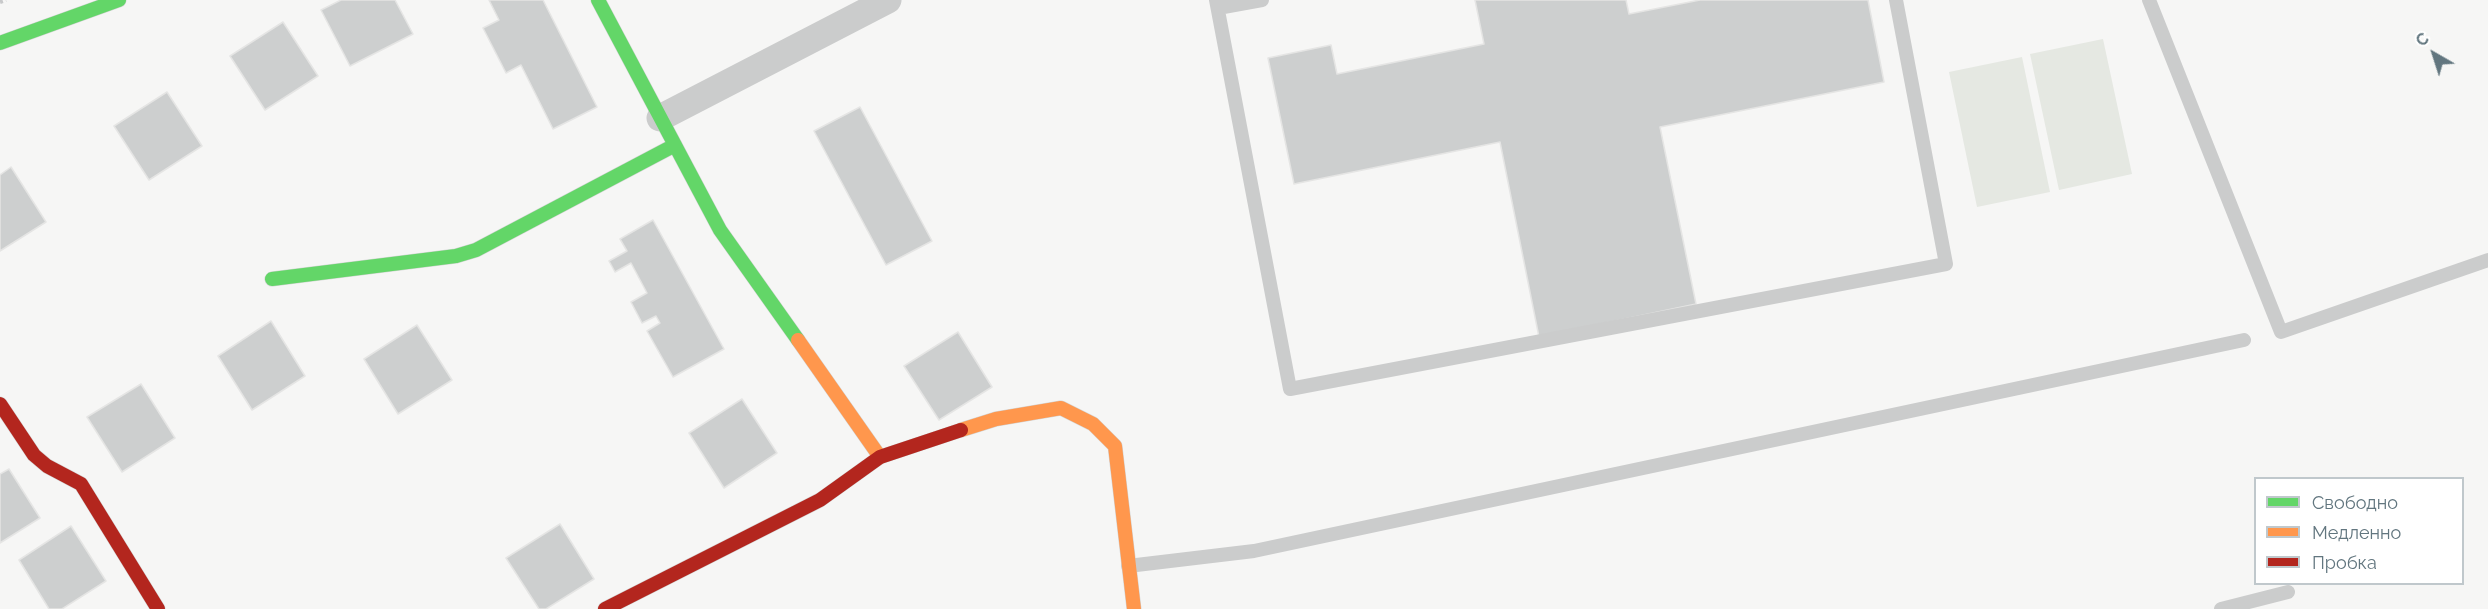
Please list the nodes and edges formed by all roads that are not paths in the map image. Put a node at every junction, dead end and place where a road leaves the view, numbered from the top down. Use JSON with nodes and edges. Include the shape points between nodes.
{"nodes":[{"id":1,"x":119,"y":0,"type":"edge"},
{"id":2,"x":598,"y":0,"type":"edge"},
{"id":3,"x":888,"y":0,"type":"edge"},
{"id":4,"x":1263,"y":0,"type":"edge"},
{"id":5,"x":1896,"y":0,"type":"edge"},
{"id":6,"x":2149,"y":0,"type":"edge"},
{"id":7,"x":1217,"y":4,"type":"edge"},
{"id":8,"x":0,"y":43,"type":"edge"},
{"id":9,"x":660,"y":118,"type":"junction"},
{"id":10,"x":675,"y":145,"type":"junction"},
{"id":11,"x":2488,"y":260,"type":"edge"},
{"id":12,"x":272,"y":279,"type":"dead end"},
{"id":13,"x":2244,"y":340,"type":"dead end"},
{"id":14,"x":0,"y":404,"type":"edge"},
{"id":15,"x":880,"y":457,"type":"junction"},
{"id":16,"x":1128,"y":566,"type":"junction"},
{"id":17,"x":2288,"y":592,"type":"dead end"},
{"id":18,"x":158,"y":609,"type":"edge"},
{"id":19,"x":605,"y":609,"type":"edge"},
{"id":20,"x":1134,"y":609,"type":"edge"},
{"id":21,"x":2221,"y":609,"type":"edge"}],
"edges":[{"from":1,"to":8,"type":"street"},
{"from":2,"to":9,"type":"street"},
{"from":3,"to":9,"type":"street"},
{"from":4,"to":7,"type":"lane"},
{"from":5,"to":7,"type":"lane","via":[[1946,264],[1290,389]]},
{"from":6,"to":11,"type":"lane","via":[[2281,332]]},
{"from":9,"to":10,"type":"street"},
{"from":10,"to":12,"type":"street","via":[[476,250],[456,256]]},
{"from":10,"to":15,"type":"street","via":[[720,230]]},
{"from":13,"to":16,"type":"lane","via":[[1254,551]]},
{"from":14,"to":18,"type":"street","via":[[34,455],[81,484]]},
{"from":15,"to":16,"type":"street","via":[[996,419],[1061,408],[1093,424],[1115,446]]},
{"from":15,"to":19,"type":"street","via":[[820,500]]},
{"from":16,"to":20,"type":"street"},
{"from":17,"to":21,"type":"lane"}]}
